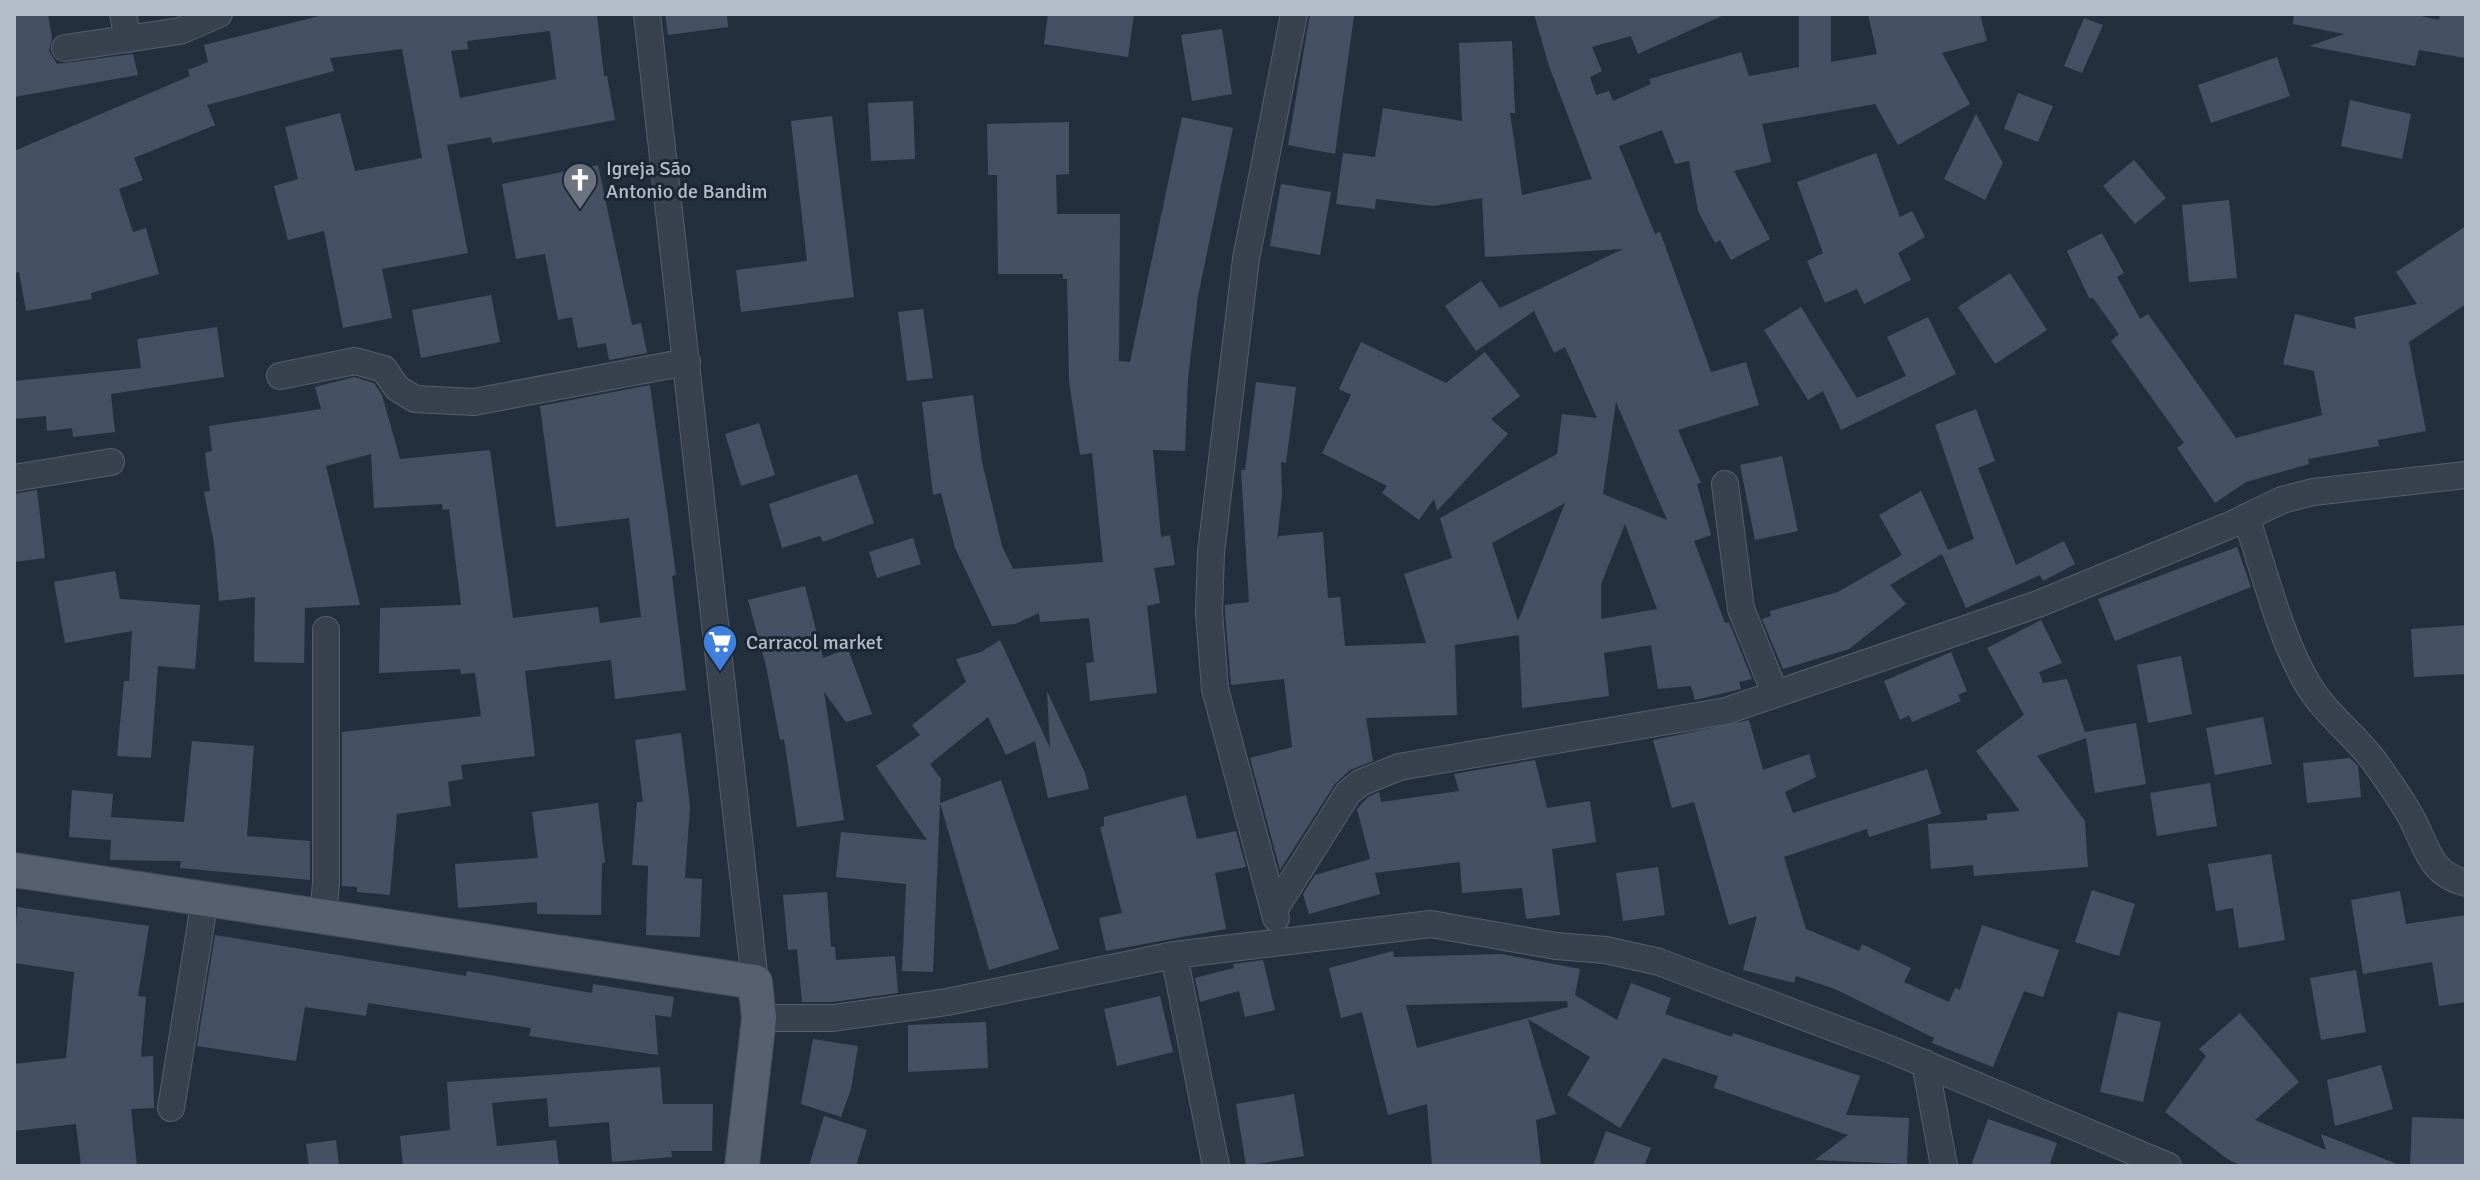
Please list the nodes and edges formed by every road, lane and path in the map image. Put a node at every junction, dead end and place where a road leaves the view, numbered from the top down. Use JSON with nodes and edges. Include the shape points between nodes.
{"nodes":[{"id":1,"x":219,"y":14,"type":"edge"},
{"id":2,"x":647,"y":14,"type":"edge"},
{"id":3,"x":1294,"y":14,"type":"edge"},
{"id":4,"x":125,"y":27,"type":"edge"},
{"id":5,"x":65,"y":48,"type":"dead end"},
{"id":6,"x":687,"y":362,"type":"junction"},
{"id":7,"x":280,"y":376,"type":"dead end"},
{"id":8,"x":111,"y":462,"type":"dead end"},
{"id":9,"x":2466,"y":475,"type":"edge"},
{"id":10,"x":14,"y":478,"type":"edge"},
{"id":11,"x":1725,"y":484,"type":"dead end"},
{"id":12,"x":2246,"y":517,"type":"junction"},
{"id":13,"x":326,"y":630,"type":"dead end"},
{"id":14,"x":1775,"y":693,"type":"junction"},
{"id":15,"x":14,"y":870,"type":"edge"},
{"id":16,"x":2466,"y":883,"type":"edge"},
{"id":17,"x":205,"y":899,"type":"junction"},
{"id":18,"x":1274,"y":910,"type":"junction"},
{"id":19,"x":323,"y":917,"type":"junction"},
{"id":20,"x":1281,"y":941,"type":"junction"},
{"id":21,"x":1174,"y":955,"type":"junction"},
{"id":22,"x":755,"y":982,"type":"junction"},
{"id":23,"x":759,"y":1018,"type":"junction"},
{"id":24,"x":1925,"y":1063,"type":"junction"},
{"id":25,"x":171,"y":1108,"type":"dead end"},
{"id":26,"x":742,"y":1166,"type":"edge"},
{"id":27,"x":1216,"y":1166,"type":"edge"},
{"id":28,"x":1944,"y":1166,"type":"edge"},
{"id":29,"x":2168,"y":1166,"type":"edge"}],
"edges":[{"from":1,"to":4,"type":"street","via":[[180,31]]},
{"from":2,"to":6,"type":"street"},
{"from":3,"to":18,"type":"street","via":[[1246,259],[1211,552],[1209,613],[1215,689]]},
{"from":4,"to":5,"type":"street"},
{"from":6,"to":7,"type":"street","via":[[474,402],[415,399],[397,388],[384,369],[355,361]]},
{"from":6,"to":22,"type":"street"},
{"from":8,"to":10,"type":"street"},
{"from":9,"to":12,"type":"street","via":[[2313,492]]},
{"from":11,"to":14,"type":"street","via":[[1741,609]]},
{"from":12,"to":14,"type":"street","via":[[2038,604]]},
{"from":12,"to":16,"type":"street","via":[[2285,637],[2307,683],[2330,717],[2388,780],[2430,861],[2447,878]]},
{"from":13,"to":19,"type":"street"},
{"from":14,"to":18,"type":"street","via":[[1676,722],[1399,767],[1360,783],[1338,806]]},
{"from":15,"to":17,"type":"main road"},
{"from":17,"to":19,"type":"main road"},
{"from":17,"to":25,"type":"street"},
{"from":18,"to":20,"type":"street"},
{"from":19,"to":22,"type":"main road"},
{"from":20,"to":21,"type":"street"},
{"from":20,"to":24,"type":"street","via":[[1431,924],[1606,950],[1659,962]]},
{"from":21,"to":23,"type":"street","via":[[947,1002],[833,1018]]},
{"from":21,"to":27,"type":"street"},
{"from":22,"to":23,"type":"main road"},
{"from":23,"to":26,"type":"main road"},
{"from":24,"to":28,"type":"street"},
{"from":24,"to":29,"type":"street"}]}
